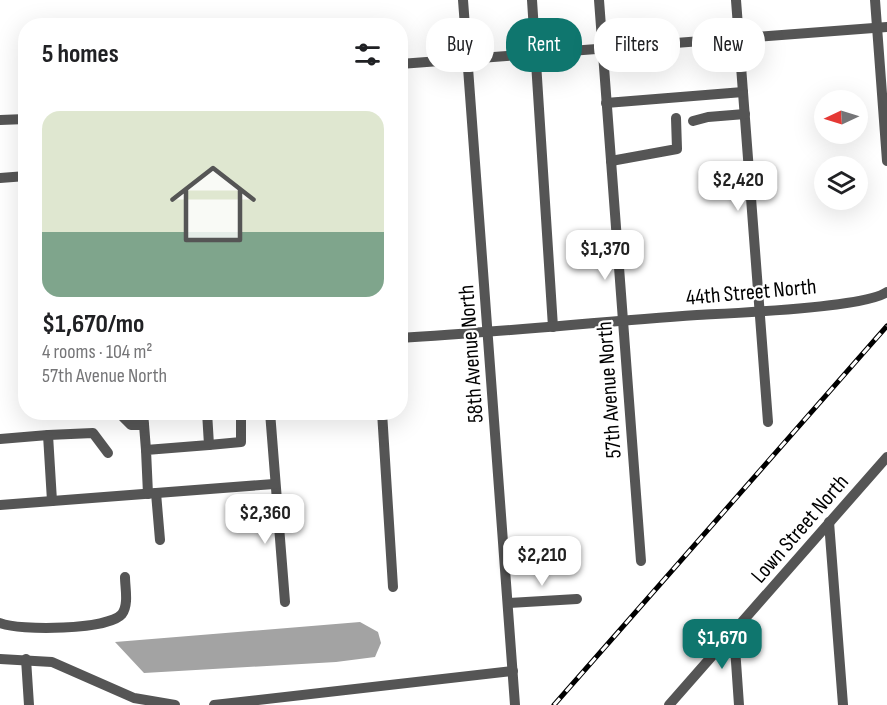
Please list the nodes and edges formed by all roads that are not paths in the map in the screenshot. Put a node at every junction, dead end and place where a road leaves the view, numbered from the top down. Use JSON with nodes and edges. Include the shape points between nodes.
{"nodes":[{"id":1,"x":463,"y":0,"type":"edge"},
{"id":2,"x":532,"y":0,"type":"edge"},
{"id":3,"x":599,"y":0,"type":"edge"},
{"id":4,"x":736,"y":0,"type":"edge"},
{"id":5,"x":875,"y":0,"type":"edge"},
{"id":6,"x":464,"y":18,"type":"edge"},
{"id":7,"x":533,"y":18,"type":"edge"},
{"id":8,"x":600,"y":18,"type":"edge"},
{"id":9,"x":737,"y":18,"type":"edge"},
{"id":10,"x":882,"y":28,"type":"edge"},
{"id":11,"x":765,"y":37,"type":"edge"},
{"id":12,"x":426,"y":62,"type":"edge"},
{"id":13,"x":408,"y":63,"type":"edge"},
{"id":14,"x":468,"y":72,"type":"edge"},
{"id":15,"x":537,"y":72,"type":"edge"},
{"id":16,"x":604,"y":72,"type":"edge"},
{"id":17,"x":741,"y":72,"type":"edge"},
{"id":18,"x":743,"y":92,"type":"junction"},
{"id":19,"x":885,"y":98,"type":"edge"},
{"id":20,"x":606,"y":103,"type":"junction"},
{"id":21,"x":745,"y":114,"type":"junction"},
{"id":22,"x":676,"y":118,"type":"dead end"},
{"id":23,"x":18,"y":119,"type":"edge"},
{"id":24,"x":0,"y":120,"type":"edge"},
{"id":25,"x":693,"y":121,"type":"dead end"},
{"id":26,"x":610,"y":161,"type":"junction"},
{"id":27,"x":887,"y":161,"type":"edge"},
{"id":28,"x":18,"y":177,"type":"edge"},
{"id":29,"x":0,"y":178,"type":"edge"},
{"id":30,"x":887,"y":292,"type":"edge"},
{"id":31,"x":761,"y":311,"type":"junction"},
{"id":32,"x":622,"y":321,"type":"junction"},
{"id":33,"x":553,"y":327,"type":"junction"},
{"id":34,"x":488,"y":332,"type":"junction"},
{"id":35,"x":408,"y":337,"type":"edge"},
{"id":36,"x":126,"y":420,"type":"edge"},
{"id":37,"x":144,"y":420,"type":"edge"},
{"id":38,"x":207,"y":420,"type":"edge"},
{"id":39,"x":241,"y":420,"type":"edge"},
{"id":40,"x":270,"y":420,"type":"edge"},
{"id":41,"x":383,"y":420,"type":"edge"},
{"id":42,"x":768,"y":422,"type":"dead end"},
{"id":43,"x":144,"y":425,"type":"junction"},
{"id":44,"x":48,"y":435,"type":"junction"},
{"id":45,"x":0,"y":438,"type":"edge"},
{"id":46,"x":209,"y":445,"type":"junction"},
{"id":47,"x":146,"y":450,"type":"junction"},
{"id":48,"x":108,"y":453,"type":"dead end"},
{"id":49,"x":887,"y":457,"type":"edge"},
{"id":50,"x":274,"y":484,"type":"junction"},
{"id":51,"x":152,"y":494,"type":"junction"},
{"id":52,"x":52,"y":501,"type":"junction"},
{"id":53,"x":0,"y":505,"type":"edge"},
{"id":54,"x":829,"y":522,"type":"junction"},
{"id":55,"x":160,"y":540,"type":"dead end"},
{"id":56,"x":641,"y":561,"type":"dead end"},
{"id":57,"x":124,"y":577,"type":"dead end"},
{"id":58,"x":393,"y":587,"type":"dead end"},
{"id":59,"x":577,"y":599,"type":"dead end"},
{"id":60,"x":285,"y":602,"type":"dead end"},
{"id":61,"x":508,"y":603,"type":"junction"},
{"id":62,"x":0,"y":623,"type":"edge"},
{"id":63,"x":734,"y":633,"type":"junction"},
{"id":64,"x":0,"y":659,"type":"edge"},
{"id":65,"x":26,"y":659,"type":"junction"},
{"id":66,"x":513,"y":671,"type":"junction"},
{"id":67,"x":134,"y":701,"type":"edge"},
{"id":68,"x":226,"y":704,"type":"edge"},
{"id":69,"x":29,"y":705,"type":"edge"},
{"id":70,"x":175,"y":705,"type":"edge"},
{"id":71,"x":214,"y":705,"type":"edge"},
{"id":72,"x":515,"y":705,"type":"edge"},
{"id":73,"x":669,"y":705,"type":"edge"},
{"id":74,"x":739,"y":705,"type":"edge"},
{"id":75,"x":843,"y":705,"type":"edge"}],
"edges":[{"from":1,"to":6,"type":"street","name":"58th Avenue North"},
{"from":2,"to":7,"type":"street"},
{"from":3,"to":8,"type":"street","name":"57th Avenue North"},
{"from":4,"to":9,"type":"street"},
{"from":5,"to":10,"type":"street"},
{"from":10,"to":11,"type":"street"},
{"from":10,"to":19,"type":"street"},
{"from":12,"to":13,"type":"street"},
{"from":14,"to":34,"type":"street","name":"58th Avenue North"},
{"from":15,"to":33,"type":"street"},
{"from":16,"to":20,"type":"street","name":"57th Avenue North"},
{"from":17,"to":18,"type":"street"},
{"from":18,"to":20,"type":"street"},
{"from":18,"to":21,"type":"street"},
{"from":19,"to":27,"type":"street"},
{"from":20,"to":26,"type":"street","name":"57th Avenue North"},
{"from":21,"to":25,"type":"street"},
{"from":21,"to":31,"type":"street"},
{"from":22,"to":26,"type":"street","via":[[677,149]]},
{"from":23,"to":24,"type":"street"},
{"from":26,"to":32,"type":"street","name":"57th Avenue North"},
{"from":28,"to":29,"type":"street"},
{"from":30,"to":31,"type":"street","name":"44th Street North","via":[[862,301]]},
{"from":31,"to":32,"type":"street","name":"44th Street North"},
{"from":31,"to":42,"type":"street"},
{"from":32,"to":33,"type":"street","name":"44th Street North"},
{"from":32,"to":56,"type":"street","name":"57th Avenue North"},
{"from":33,"to":34,"type":"street","name":"44th Street North"},
{"from":34,"to":35,"type":"street","name":"44th Street North"},
{"from":34,"to":61,"type":"street","name":"58th Avenue North"},
{"from":36,"to":43,"type":"street","via":[[131,425]]},
{"from":37,"to":43,"type":"street"},
{"from":38,"to":46,"type":"street"},
{"from":39,"to":46,"type":"street","via":[[242,442]]},
{"from":40,"to":50,"type":"street"},
{"from":41,"to":58,"type":"street"},
{"from":43,"to":47,"type":"street"},
{"from":44,"to":45,"type":"street"},
{"from":44,"to":48,"type":"street","via":[[93,433]]},
{"from":44,"to":52,"type":"street"},
{"from":46,"to":47,"type":"street"},
{"from":47,"to":51,"type":"street"},
{"from":49,"to":54,"type":"street","name":"Lown Street North"},
{"from":50,"to":51,"type":"street"},
{"from":50,"to":60,"type":"street"},
{"from":51,"to":52,"type":"street"},
{"from":51,"to":55,"type":"street"},
{"from":52,"to":53,"type":"street"},
{"from":54,"to":63,"type":"street","name":"Lown Street North"},
{"from":54,"to":75,"type":"street"},
{"from":57,"to":62,"type":"street","via":[[124,609],[108,622],[29,628]]},
{"from":59,"to":61,"type":"street"},
{"from":61,"to":66,"type":"street","name":"58th Avenue North"},
{"from":63,"to":73,"type":"street","name":"Lown Street North"},
{"from":63,"to":74,"type":"street"},
{"from":64,"to":65,"type":"street"},
{"from":65,"to":67,"type":"street","via":[[68,667]]},
{"from":65,"to":69,"type":"street"},
{"from":66,"to":68,"type":"street"},
{"from":66,"to":72,"type":"street","name":"58th Avenue North"},
{"from":67,"to":70,"type":"street"},
{"from":68,"to":71,"type":"street"}]}
